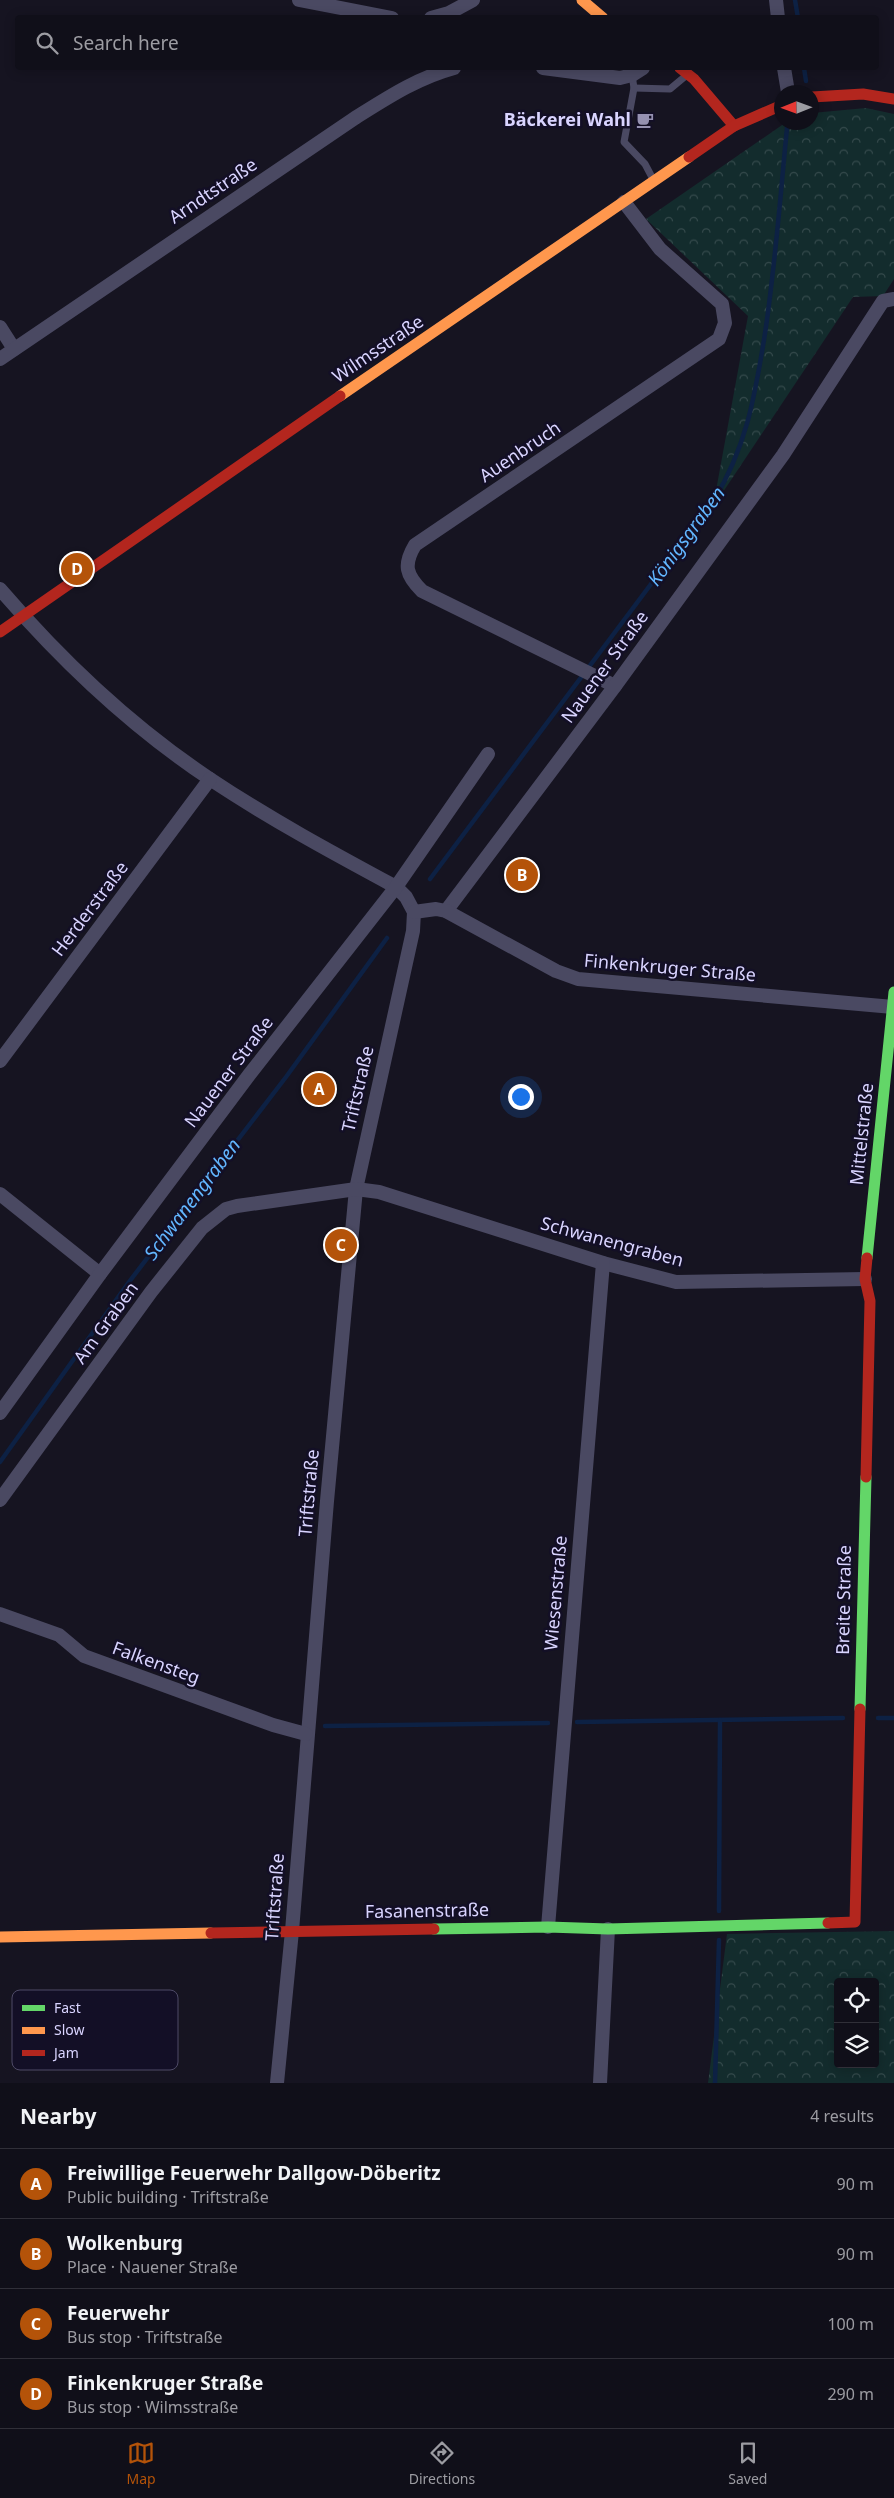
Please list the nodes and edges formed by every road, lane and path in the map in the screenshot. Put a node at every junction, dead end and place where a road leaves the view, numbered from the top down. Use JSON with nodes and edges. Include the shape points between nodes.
{"nodes":[{"id":1,"x":299,"y":0,"type":"edge"},
{"id":2,"x":473,"y":0,"type":"edge"},
{"id":3,"x":582,"y":0,"type":"edge"},
{"id":4,"x":776,"y":0,"type":"edge"},
{"id":5,"x":376,"y":15,"type":"edge"},
{"id":6,"x":442,"y":15,"type":"edge"},
{"id":7,"x":600,"y":15,"type":"edge"},
{"id":8,"x":778,"y":15,"type":"edge"},
{"id":9,"x":447,"y":70,"type":"edge"},
{"id":10,"x":557,"y":70,"type":"edge"},
{"id":11,"x":784,"y":70,"type":"edge"},
{"id":12,"x":684,"y":71,"type":"edge"},
{"id":13,"x":636,"y":77,"type":"edge"},
{"id":14,"x":787,"y":85,"type":"edge"},
{"id":15,"x":819,"y":97,"type":"edge"},
{"id":16,"x":894,"y":99,"type":"edge"},
{"id":17,"x":774,"y":108,"type":"edge"},
{"id":18,"x":734,"y":126,"type":"junction"},
{"id":19,"x":654,"y":181,"type":"junction"},
{"id":20,"x":624,"y":202,"type":"junction"},
{"id":21,"x":889,"y":300,"type":"edge"},
{"id":22,"x":0,"y":327,"type":"edge"},
{"id":23,"x":14,"y":349,"type":"junction"},
{"id":24,"x":0,"y":359,"type":"edge"},
{"id":25,"x":0,"y":589,"type":"edge"},
{"id":26,"x":23,"y":617,"type":"junction"},
{"id":27,"x":0,"y":632,"type":"edge"},
{"id":28,"x":615,"y":686,"type":"junction"},
{"id":29,"x":488,"y":754,"type":"dead end"},
{"id":30,"x":210,"y":779,"type":"junction"},
{"id":31,"x":396,"y":887,"type":"junction"},
{"id":32,"x":446,"y":911,"type":"junction"},
{"id":33,"x":414,"y":912,"type":"junction"},
{"id":34,"x":894,"y":992,"type":"edge"},
{"id":35,"x":893,"y":1007,"type":"junction"},
{"id":36,"x":892,"y":1027,"type":"edge"},
{"id":37,"x":0,"y":1061,"type":"edge"},
{"id":38,"x":356,"y":1189,"type":"junction"},
{"id":39,"x":0,"y":1194,"type":"edge"},
{"id":40,"x":603,"y":1263,"type":"junction"},
{"id":41,"x":100,"y":1274,"type":"junction"},
{"id":42,"x":865,"y":1279,"type":"junction"},
{"id":43,"x":0,"y":1414,"type":"edge"},
{"id":44,"x":0,"y":1500,"type":"edge"},
{"id":45,"x":0,"y":1614,"type":"edge"},
{"id":46,"x":306,"y":1734,"type":"junction"},
{"id":47,"x":855,"y":1922,"type":"joint"},
{"id":48,"x":548,"y":1927,"type":"junction"},
{"id":49,"x":608,"y":1928,"type":"junction"},
{"id":50,"x":292,"y":1931,"type":"junction"},
{"id":51,"x":0,"y":1937,"type":"edge"},
{"id":52,"x":277,"y":2083,"type":"edge"},
{"id":53,"x":600,"y":2083,"type":"edge"}],
"edges":[{"from":1,"to":5,"type":"street"},
{"from":2,"to":6,"type":"street"},
{"from":3,"to":7,"type":"street"},
{"from":4,"to":8,"type":"street"},
{"from":9,"to":23,"type":"street","name":"Arndtstraße","via":[[396,92],[354,118]]},
{"from":10,"to":13,"type":"street","via":[[606,77]]},
{"from":11,"to":14,"type":"street"},
{"from":12,"to":13,"type":"lane","via":[[670,89]]},
{"from":12,"to":18,"type":"street"},
{"from":13,"to":19,"type":"lane","via":[[624,142],[645,164]]},
{"from":15,"to":16,"type":"street","via":[[863,94]]},
{"from":17,"to":18,"type":"street","name":"Wilmsstraße"},
{"from":18,"to":19,"type":"street","name":"Wilmsstraße"},
{"from":19,"to":20,"type":"street","name":"Wilmsstraße"},
{"from":20,"to":26,"type":"street","name":"Wilmsstraße"},
{"from":20,"to":28,"type":"street","name":"Auenbruch","via":[[660,249],[722,304],[725,323],[719,339],[415,545],[408,558],[412,581],[422,590]]},
{"from":21,"to":28,"type":"street","name":"Nauener Straße","via":[[783,455]]},
{"from":22,"to":23,"type":"street"},
{"from":23,"to":24,"type":"street","name":"Arndtstraße"},
{"from":25,"to":26,"type":"street"},
{"from":26,"to":27,"type":"street","name":"Wilmsstraße"},
{"from":26,"to":30,"type":"street","via":[[120,709]]},
{"from":28,"to":32,"type":"street","name":"Nauener Straße"},
{"from":29,"to":31,"type":"street","name":"Nauener Straße"},
{"from":30,"to":31,"type":"street","via":[[320,846]]},
{"from":30,"to":37,"type":"street","name":"Herderstraße"},
{"from":31,"to":33,"type":"street"},
{"from":31,"to":41,"type":"street","name":"Nauener Straße","via":[[249,1074]]},
{"from":32,"to":33,"type":"street","name":"Finkenkruger Straße"},
{"from":32,"to":35,"type":"street","name":"Finkenkruger Straße","via":[[556,971],[578,979]]},
{"from":33,"to":38,"type":"street","name":"Triftstraße","via":[[410,949]]},
{"from":34,"to":35,"type":"street","name":"Mittelstraße"},
{"from":35,"to":36,"type":"street","name":"Mittelstraße"},
{"from":36,"to":42,"type":"street","name":"Mittelstraße"},
{"from":38,"to":40,"type":"street","name":"Schwanengraben","via":[[378,1192]]},
{"from":38,"to":44,"type":"street","name":"Am Graben","via":[[237,1206],[226,1209],[202,1228],[151,1292]]},
{"from":38,"to":46,"type":"street","name":"Triftstraße"},
{"from":39,"to":41,"type":"street"},
{"from":40,"to":42,"type":"street","name":"Schwanengraben","via":[[676,1282]]},
{"from":40,"to":48,"type":"street","name":"Wiesenstraße"},
{"from":41,"to":43,"type":"street","name":"Nauener Straße"},
{"from":42,"to":47,"type":"street","name":"Breite Straße","via":[[870,1301]]},
{"from":45,"to":46,"type":"street","name":"Falkensteg","via":[[59,1635],[84,1656],[273,1726]]},
{"from":46,"to":50,"type":"street","name":"Triftstraße"},
{"from":47,"to":49,"type":"street","name":"Fasanenstraße"},
{"from":48,"to":49,"type":"street","name":"Fasanenstraße"},
{"from":48,"to":50,"type":"street","name":"Fasanenstraße"},
{"from":49,"to":53,"type":"street"},
{"from":50,"to":51,"type":"street","name":"Fasanenstraße"},
{"from":50,"to":52,"type":"street","name":"Triftstraße"}]}
